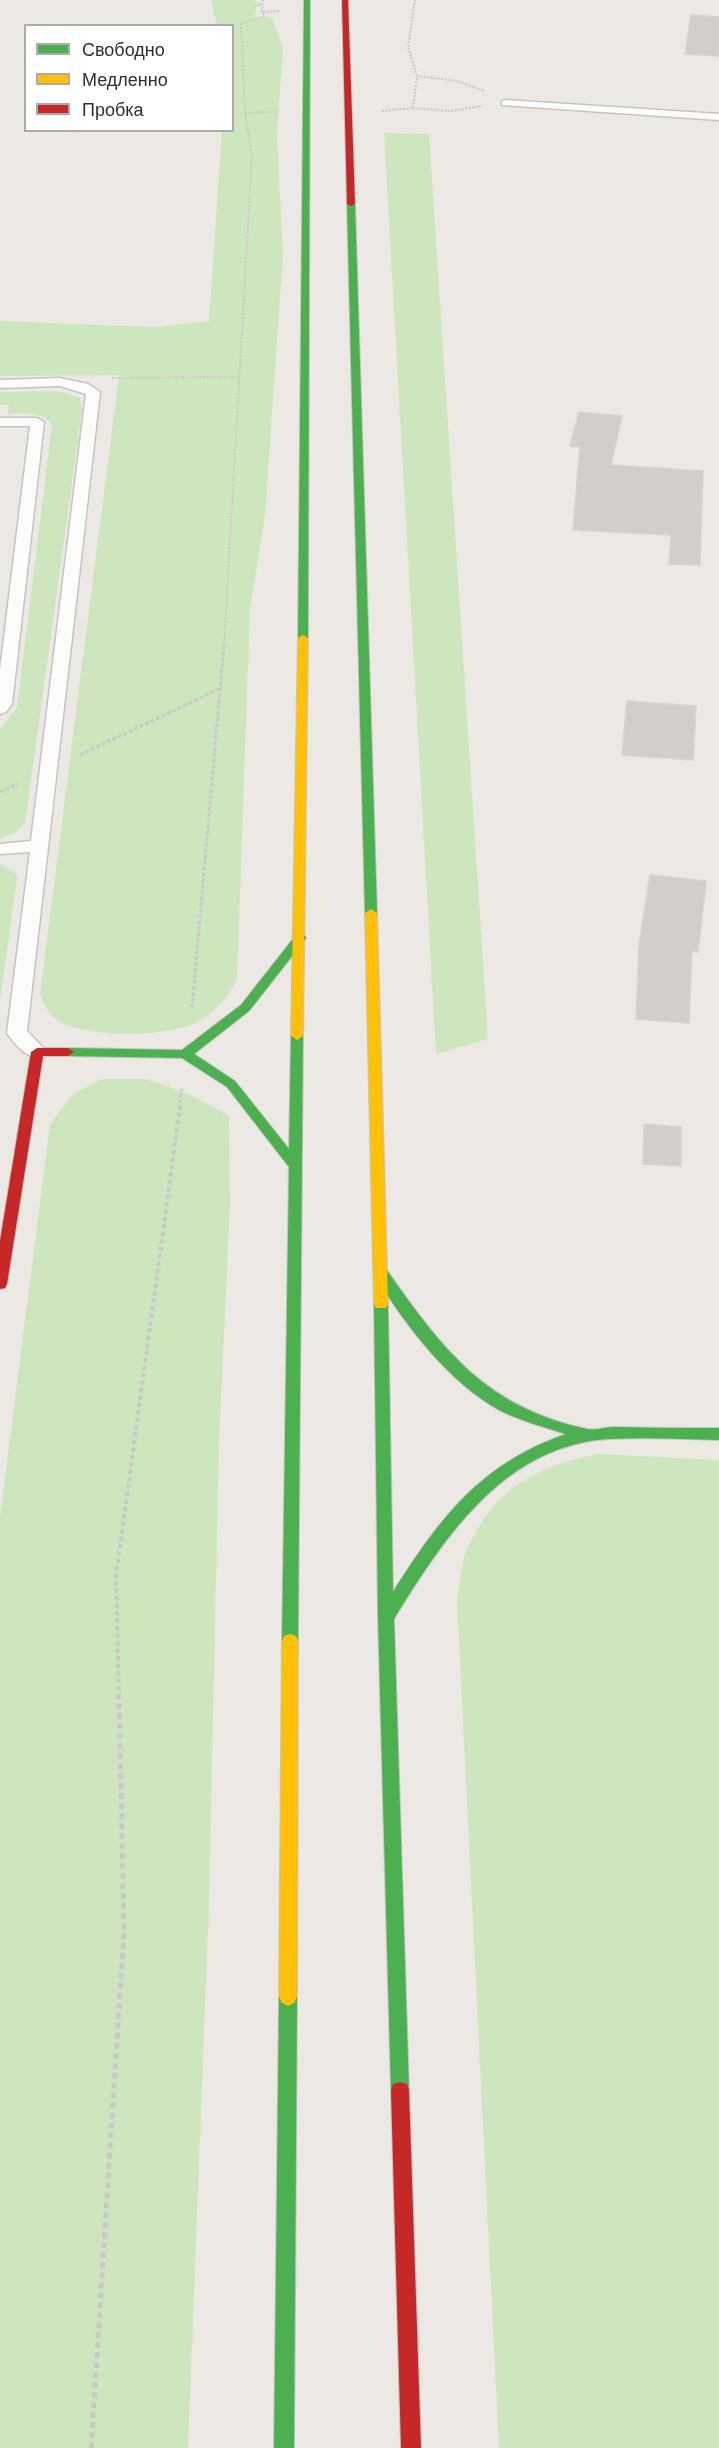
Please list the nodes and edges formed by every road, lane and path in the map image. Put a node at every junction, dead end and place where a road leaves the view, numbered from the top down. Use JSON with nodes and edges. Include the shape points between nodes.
{"nodes":[{"id":1,"x":263,"y":0,"type":"edge"},
{"id":2,"x":307,"y":0,"type":"edge"},
{"id":3,"x":345,"y":0,"type":"edge"},
{"id":4,"x":415,"y":0,"type":"edge"},
{"id":5,"x":417,"y":76,"type":"junction"},
{"id":6,"x":506,"y":103,"type":"junction"},
{"id":7,"x":413,"y":108,"type":"junction"},
{"id":8,"x":382,"y":111,"type":"dead end"},
{"id":9,"x":278,"y":112,"type":"dead end"},
{"id":10,"x":245,"y":113,"type":"junction"},
{"id":11,"x":719,"y":117,"type":"edge"},
{"id":12,"x":240,"y":377,"type":"junction"},
{"id":13,"x":71,"y":383,"type":"junction"},
{"id":14,"x":0,"y":384,"type":"edge"},
{"id":15,"x":0,"y":422,"type":"edge"},
{"id":16,"x":219,"y":689,"type":"junction"},
{"id":17,"x":0,"y":709,"type":"edge"},
{"id":18,"x":48,"y":771,"type":"junction"},
{"id":19,"x":0,"y":792,"type":"edge"},
{"id":20,"x":39,"y":846,"type":"junction"},
{"id":21,"x":0,"y":849,"type":"edge"},
{"id":22,"x":300,"y":938,"type":"junction"},
{"id":23,"x":192,"y":1013,"type":"dead end"},
{"id":24,"x":37,"y":1052,"type":"junction"},
{"id":25,"x":185,"y":1054,"type":"junction"},
{"id":26,"x":182,"y":1092,"type":"dead end"},
{"id":27,"x":296,"y":1167,"type":"junction"},
{"id":28,"x":381,"y":1273,"type":"junction"},
{"id":29,"x":0,"y":1284,"type":"edge"},
{"id":30,"x":583,"y":1434,"type":"junction"},
{"id":31,"x":719,"y":1434,"type":"edge"},
{"id":32,"x":386,"y":1618,"type":"junction"},
{"id":33,"x":92,"y":2448,"type":"edge"},
{"id":34,"x":284,"y":2448,"type":"edge"},
{"id":35,"x":411,"y":2448,"type":"edge"}],
"edges":[{"from":1,"to":10,"type":"path","via":[[265,16],[242,24]]},
{"from":2,"to":22,"type":"main road"},
{"from":3,"to":28,"type":"main road"},
{"from":4,"to":5,"type":"path","via":[[408,47]]},
{"from":5,"to":6,"type":"path","via":[[457,81],[494,94]]},
{"from":5,"to":7,"type":"path"},
{"from":6,"to":7,"type":"path","via":[[450,111]]},
{"from":6,"to":11,"type":"lane"},
{"from":7,"to":8,"type":"path"},
{"from":9,"to":10,"type":"path"},
{"from":10,"to":12,"type":"path","via":[[252,156]]},
{"from":12,"to":13,"type":"path","via":[[113,378]]},
{"from":12,"to":16,"type":"path"},
{"from":13,"to":14,"type":"lane"},
{"from":13,"to":18,"type":"lane","via":[[93,392]]},
{"from":15,"to":17,"type":"lane","via":[[37,422],[4,704]]},
{"from":16,"to":18,"type":"path"},
{"from":16,"to":23,"type":"path"},
{"from":18,"to":19,"type":"path"},
{"from":18,"to":20,"type":"lane"},
{"from":20,"to":21,"type":"lane"},
{"from":20,"to":24,"type":"lane","via":[[17,1033]]},
{"from":22,"to":25,"type":"main road","via":[[246,1008]]},
{"from":22,"to":27,"type":"main road"},
{"from":24,"to":25,"type":"main road"},
{"from":24,"to":29,"type":"main road"},
{"from":25,"to":27,"type":"main road","via":[[231,1084]]},
{"from":26,"to":33,"type":"path","via":[[116,1576],[124,1932]]},
{"from":27,"to":34,"type":"main road"},
{"from":28,"to":30,"type":"main road","via":[[444,1358],[471,1382],[495,1401]]},
{"from":28,"to":32,"type":"main road"},
{"from":30,"to":31,"type":"main road"},
{"from":30,"to":32,"type":"main road","via":[[547,1446],[506,1467],[471,1495],[436,1538]]},
{"from":32,"to":35,"type":"main road"}]}
